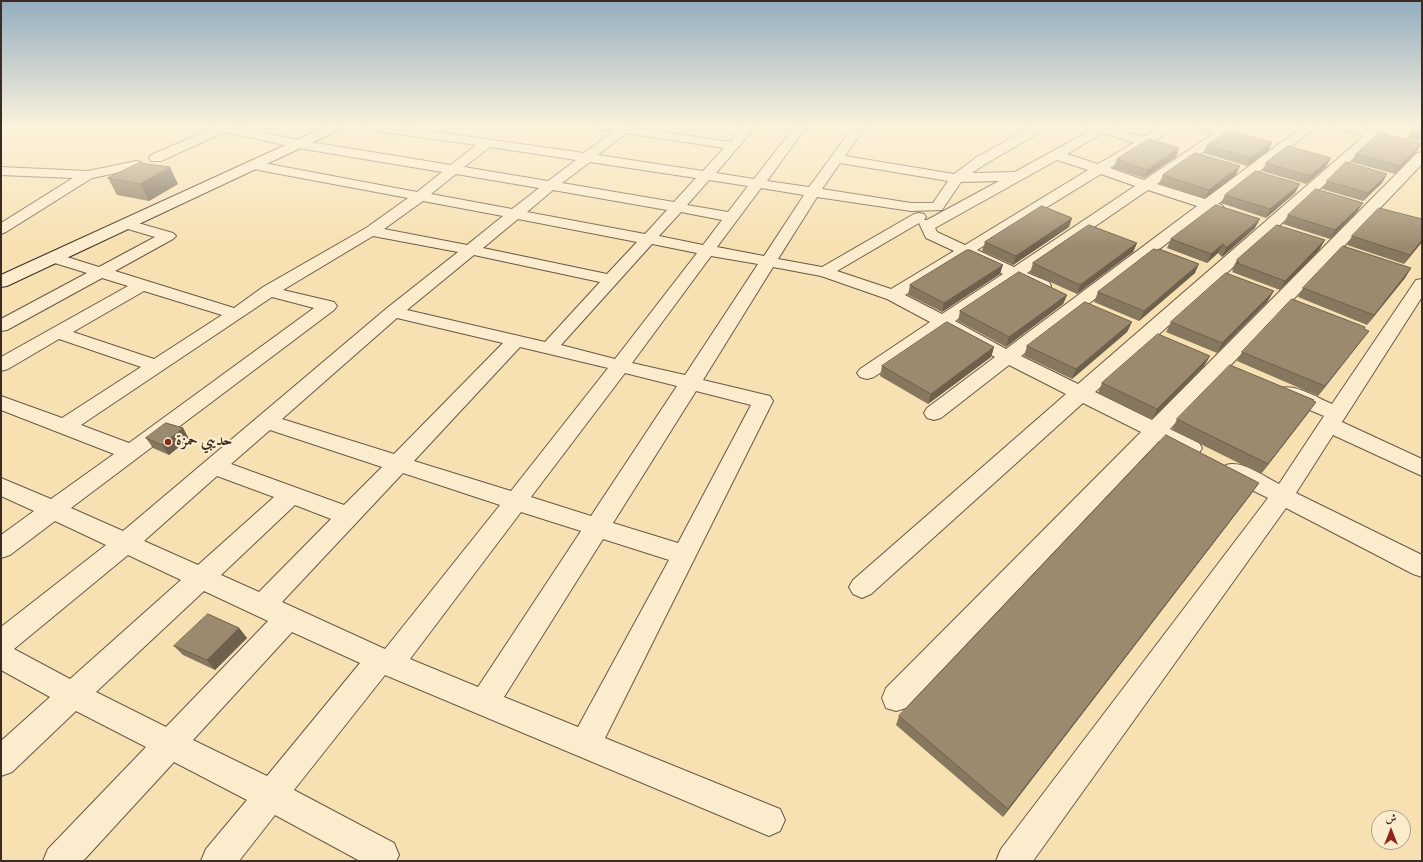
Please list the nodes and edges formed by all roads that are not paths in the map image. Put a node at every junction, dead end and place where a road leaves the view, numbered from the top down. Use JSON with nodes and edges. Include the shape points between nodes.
{"nodes":[{"id":1,"x":131,"y":166,"type":"edge"},
{"id":2,"x":249,"y":166,"type":"edge"},
{"id":3,"x":259,"y":166,"type":"edge"},
{"id":4,"x":431,"y":166,"type":"edge"},
{"id":5,"x":458,"y":166,"type":"edge"},
{"id":6,"x":575,"y":166,"type":"edge"},
{"id":7,"x":649,"y":166,"type":"edge"},
{"id":8,"x":715,"y":166,"type":"edge"},
{"id":9,"x":771,"y":166,"type":"edge"},
{"id":10,"x":832,"y":166,"type":"edge"},
{"id":11,"x":883,"y":166,"type":"edge"},
{"id":12,"x":973,"y":166,"type":"edge"},
{"id":13,"x":1035,"y":166,"type":"edge"},
{"id":14,"x":1090,"y":166,"type":"edge"},
{"id":15,"x":1104,"y":166,"type":"edge"},
{"id":16,"x":1181,"y":166,"type":"edge"},
{"id":17,"x":1258,"y":166,"type":"edge"},
{"id":18,"x":1337,"y":166,"type":"edge"},
{"id":19,"x":1404,"y":166,"type":"edge"},
{"id":20,"x":1099,"y":169,"type":"junction"},
{"id":21,"x":453,"y":170,"type":"junction"},
{"id":22,"x":3,"y":172,"type":"edge"},
{"id":23,"x":88,"y":175,"type":"junction"},
{"id":24,"x":707,"y":175,"type":"junction"},
{"id":25,"x":1017,"y":176,"type":"junction"},
{"id":26,"x":957,"y":178,"type":"junction"},
{"id":27,"x":758,"y":184,"type":"junction"},
{"id":28,"x":1145,"y":185,"type":"junction"},
{"id":29,"x":550,"y":186,"type":"junction"},
{"id":30,"x":813,"y":192,"type":"junction"},
{"id":31,"x":419,"y":196,"type":"junction"},
{"id":32,"x":1208,"y":205,"type":"junction"},
{"id":33,"x":1037,"y":207,"type":"junction"},
{"id":34,"x":677,"y":208,"type":"junction"},
{"id":35,"x":1228,"y":212,"type":"edge"},
{"id":36,"x":515,"y":214,"type":"junction"},
{"id":37,"x":732,"y":217,"type":"junction"},
{"id":38,"x":919,"y":217,"type":"junction"},
{"id":39,"x":1079,"y":223,"type":"junction"},
{"id":40,"x":126,"y":224,"type":"junction"},
{"id":41,"x":1,"y":229,"type":"edge"},
{"id":42,"x":371,"y":231,"type":"junction"},
{"id":43,"x":648,"y":240,"type":"junction"},
{"id":44,"x":470,"y":250,"type":"junction"},
{"id":45,"x":707,"y":251,"type":"junction"},
{"id":46,"x":964,"y":251,"type":"junction"},
{"id":47,"x":54,"y":258,"type":"junction"},
{"id":48,"x":768,"y":262,"type":"junction"},
{"id":49,"x":100,"y":272,"type":"junction"},
{"id":50,"x":824,"y":272,"type":"junction"},
{"id":51,"x":1015,"y":273,"type":"junction"},
{"id":52,"x":1420,"y":279,"type":"edge"},
{"id":53,"x":612,"y":280,"type":"junction"},
{"id":54,"x":1,"y":282,"type":"edge"},
{"id":55,"x":142,"y":285,"type":"junction"},
{"id":56,"x":269,"y":291,"type":"junction"},
{"id":57,"x":893,"y":295,"type":"junction"},
{"id":58,"x":1074,"y":300,"type":"junction"},
{"id":59,"x":393,"y":312,"type":"junction"},
{"id":60,"x":236,"y":314,"type":"junction"},
{"id":61,"x":943,"y":321,"type":"junction"},
{"id":62,"x":1,"y":326,"type":"edge"},
{"id":63,"x":58,"y":333,"type":"junction"},
{"id":64,"x":516,"y":341,"type":"junction"},
{"id":65,"x":549,"y":348,"type":"junction"},
{"id":66,"x":1008,"y":357,"type":"junction"},
{"id":67,"x":1,"y":365,"type":"edge"},
{"id":68,"x":156,"y":366,"type":"junction"},
{"id":69,"x":619,"y":367,"type":"junction"},
{"id":70,"x":866,"y":373,"type":"dead end"},
{"id":71,"x":691,"y":382,"type":"junction"},
{"id":72,"x":1271,"y":385,"type":"edge"},
{"id":73,"x":1081,"y":393,"type":"junction"},
{"id":74,"x":1,"y":403,"type":"edge"},
{"id":75,"x":934,"y":413,"type":"dead end"},
{"id":76,"x":1333,"y":419,"type":"junction"},
{"id":77,"x":265,"y":421,"type":"junction"},
{"id":78,"x":64,"y":426,"type":"junction"},
{"id":79,"x":1156,"y":430,"type":"junction"},
{"id":80,"x":131,"y":452,"type":"junction"},
{"id":81,"x":399,"y":465,"type":"junction"},
{"id":82,"x":213,"y":466,"type":"junction"},
{"id":83,"x":1422,"y":468,"type":"edge"},
{"id":84,"x":1,"y":486,"type":"edge"},
{"id":85,"x":291,"y":495,"type":"junction"},
{"id":86,"x":1283,"y":496,"type":"junction"},
{"id":87,"x":515,"y":502,"type":"junction"},
{"id":88,"x":52,"y":511,"type":"junction"},
{"id":89,"x":349,"y":516,"type":"junction"},
{"id":90,"x":597,"y":528,"type":"junction"},
{"id":91,"x":124,"y":544,"type":"junction"},
{"id":92,"x":1,"y":548,"type":"edge"},
{"id":93,"x":684,"y":555,"type":"junction"},
{"id":94,"x":1422,"y":567,"type":"edge"},
{"id":95,"x":200,"y":578,"type":"junction"},
{"id":96,"x":862,"y":587,"type":"dead end"},
{"id":97,"x":262,"y":606,"type":"junction"},
{"id":98,"x":288,"y":618,"type":"junction"},
{"id":99,"x":1,"y":643,"type":"edge"},
{"id":100,"x":1,"y":656,"type":"edge"},
{"id":101,"x":385,"y":662,"type":"junction"},
{"id":102,"x":73,"y":694,"type":"junction"},
{"id":103,"x":896,"y":698,"type":"dead end"},
{"id":104,"x":484,"y":703,"type":"junction"},
{"id":105,"x":171,"y":743,"type":"junction"},
{"id":106,"x":585,"y":745,"type":"junction"},
{"id":107,"x":1,"y":761,"type":"edge"},
{"id":108,"x":271,"y":795,"type":"junction"},
{"id":109,"x":769,"y":820,"type":"dead end"},
{"id":110,"x":60,"y":861,"type":"edge"},
{"id":111,"x":218,"y":861,"type":"edge"},
{"id":112,"x":378,"y":861,"type":"edge"},
{"id":113,"x":1013,"y":861,"type":"edge"}],
"edges":[{"from":1,"to":23,"type":"street"},
{"from":2,"to":40,"type":"main road"},
{"from":3,"to":31,"type":"street"},
{"from":4,"to":21,"type":"street"},
{"from":5,"to":21,"type":"street"},
{"from":6,"to":29,"type":"street"},
{"from":7,"to":24,"type":"street"},
{"from":8,"to":24,"type":"street"},
{"from":9,"to":27,"type":"street"},
{"from":10,"to":30,"type":"street"},
{"from":11,"to":26,"type":"street"},
{"from":12,"to":26,"type":"street"},
{"from":13,"to":25,"type":"street"},
{"from":14,"to":20,"type":"street"},
{"from":15,"to":20,"type":"street"},
{"from":16,"to":28,"type":"street"},
{"from":17,"to":32,"type":"street"},
{"from":18,"to":73,"type":"street"},
{"from":19,"to":79,"type":"street","via":[[1391,179],[1370,210]]},
{"from":20,"to":28,"type":"street"},
{"from":20,"to":33,"type":"street"},
{"from":21,"to":29,"type":"street"},
{"from":21,"to":31,"type":"street"},
{"from":22,"to":23,"type":"street"},
{"from":23,"to":41,"type":"street"},
{"from":24,"to":27,"type":"street"},
{"from":24,"to":34,"type":"street"},
{"from":25,"to":26,"type":"street"},
{"from":25,"to":38,"type":"street"},
{"from":26,"to":38,"type":"street","via":[[937,207]]},
{"from":27,"to":30,"type":"street"},
{"from":27,"to":37,"type":"street"},
{"from":28,"to":32,"type":"street"},
{"from":28,"to":39,"type":"street"},
{"from":29,"to":34,"type":"street"},
{"from":29,"to":36,"type":"street"},
{"from":30,"to":38,"type":"street"},
{"from":30,"to":48,"type":"street"},
{"from":31,"to":36,"type":"street"},
{"from":31,"to":42,"type":"street"},
{"from":32,"to":35,"type":"street"},
{"from":32,"to":58,"type":"street","via":[[1149,250]]},
{"from":33,"to":39,"type":"street"},
{"from":33,"to":46,"type":"street"},
{"from":34,"to":37,"type":"street"},
{"from":34,"to":43,"type":"street"},
{"from":36,"to":43,"type":"street"},
{"from":36,"to":44,"type":"street"},
{"from":37,"to":45,"type":"street"},
{"from":38,"to":46,"type":"street","via":[[931,235]]},
{"from":38,"to":50,"type":"street"},
{"from":39,"to":51,"type":"street"},
{"from":40,"to":47,"type":"main road"},
{"from":40,"to":49,"type":"street","via":[[168,236]]},
{"from":42,"to":44,"type":"street"},
{"from":42,"to":56,"type":"street"},
{"from":43,"to":45,"type":"street"},
{"from":43,"to":53,"type":"street"},
{"from":44,"to":53,"type":"street"},
{"from":44,"to":59,"type":"street"},
{"from":45,"to":48,"type":"street"},
{"from":45,"to":69,"type":"street"},
{"from":46,"to":51,"type":"street"},
{"from":46,"to":57,"type":"street"},
{"from":47,"to":49,"type":"street"},
{"from":47,"to":54,"type":"main road"},
{"from":48,"to":50,"type":"street"},
{"from":48,"to":71,"type":"street"},
{"from":49,"to":55,"type":"street"},
{"from":49,"to":62,"type":"street"},
{"from":50,"to":57,"type":"street"},
{"from":51,"to":58,"type":"street"},
{"from":51,"to":61,"type":"street"},
{"from":52,"to":76,"type":"street","via":[[1378,337]]},
{"from":53,"to":65,"type":"street"},
{"from":55,"to":60,"type":"street"},
{"from":55,"to":63,"type":"street"},
{"from":56,"to":60,"type":"street"},
{"from":56,"to":80,"type":"street","via":[[328,306]]},
{"from":57,"to":61,"type":"street"},
{"from":58,"to":66,"type":"street"},
{"from":59,"to":64,"type":"street"},
{"from":59,"to":77,"type":"street"},
{"from":60,"to":68,"type":"street"},
{"from":61,"to":66,"type":"street"},
{"from":61,"to":70,"type":"street"},
{"from":63,"to":67,"type":"street"},
{"from":63,"to":68,"type":"street"},
{"from":64,"to":65,"type":"street"},
{"from":64,"to":81,"type":"street"},
{"from":65,"to":69,"type":"street"},
{"from":66,"to":73,"type":"street"},
{"from":66,"to":75,"type":"street"},
{"from":68,"to":78,"type":"street"},
{"from":69,"to":71,"type":"street"},
{"from":69,"to":87,"type":"street"},
{"from":71,"to":90,"type":"street"},
{"from":71,"to":93,"type":"street","via":[[763,401]]},
{"from":72,"to":76,"type":"street"},
{"from":73,"to":79,"type":"street"},
{"from":73,"to":96,"type":"street"},
{"from":74,"to":78,"type":"street"},
{"from":76,"to":83,"type":"street"},
{"from":76,"to":86,"type":"street"},
{"from":77,"to":81,"type":"street"},
{"from":77,"to":82,"type":"street"},
{"from":78,"to":80,"type":"street"},
{"from":79,"to":86,"type":"street"},
{"from":79,"to":103,"type":"street"},
{"from":80,"to":88,"type":"street"},
{"from":81,"to":87,"type":"street"},
{"from":81,"to":89,"type":"street"},
{"from":82,"to":85,"type":"street"},
{"from":82,"to":91,"type":"street"},
{"from":84,"to":88,"type":"street"},
{"from":85,"to":89,"type":"street"},
{"from":85,"to":95,"type":"street"},
{"from":86,"to":94,"type":"street"},
{"from":86,"to":113,"type":"street"},
{"from":87,"to":90,"type":"street"},
{"from":87,"to":101,"type":"street"},
{"from":88,"to":91,"type":"street"},
{"from":88,"to":92,"type":"street"},
{"from":89,"to":97,"type":"street"},
{"from":90,"to":93,"type":"street"},
{"from":90,"to":104,"type":"street"},
{"from":91,"to":95,"type":"street"},
{"from":91,"to":99,"type":"street"},
{"from":93,"to":106,"type":"street"},
{"from":95,"to":97,"type":"street"},
{"from":95,"to":102,"type":"street"},
{"from":97,"to":98,"type":"street"},
{"from":98,"to":101,"type":"street"},
{"from":98,"to":105,"type":"street"},
{"from":100,"to":102,"type":"street"},
{"from":101,"to":104,"type":"street"},
{"from":101,"to":108,"type":"street"},
{"from":102,"to":105,"type":"street"},
{"from":102,"to":107,"type":"street"},
{"from":104,"to":106,"type":"street"},
{"from":105,"to":108,"type":"street"},
{"from":105,"to":110,"type":"street"},
{"from":106,"to":109,"type":"street"},
{"from":108,"to":111,"type":"street"},
{"from":108,"to":112,"type":"street","via":[[382,855]]}]}
